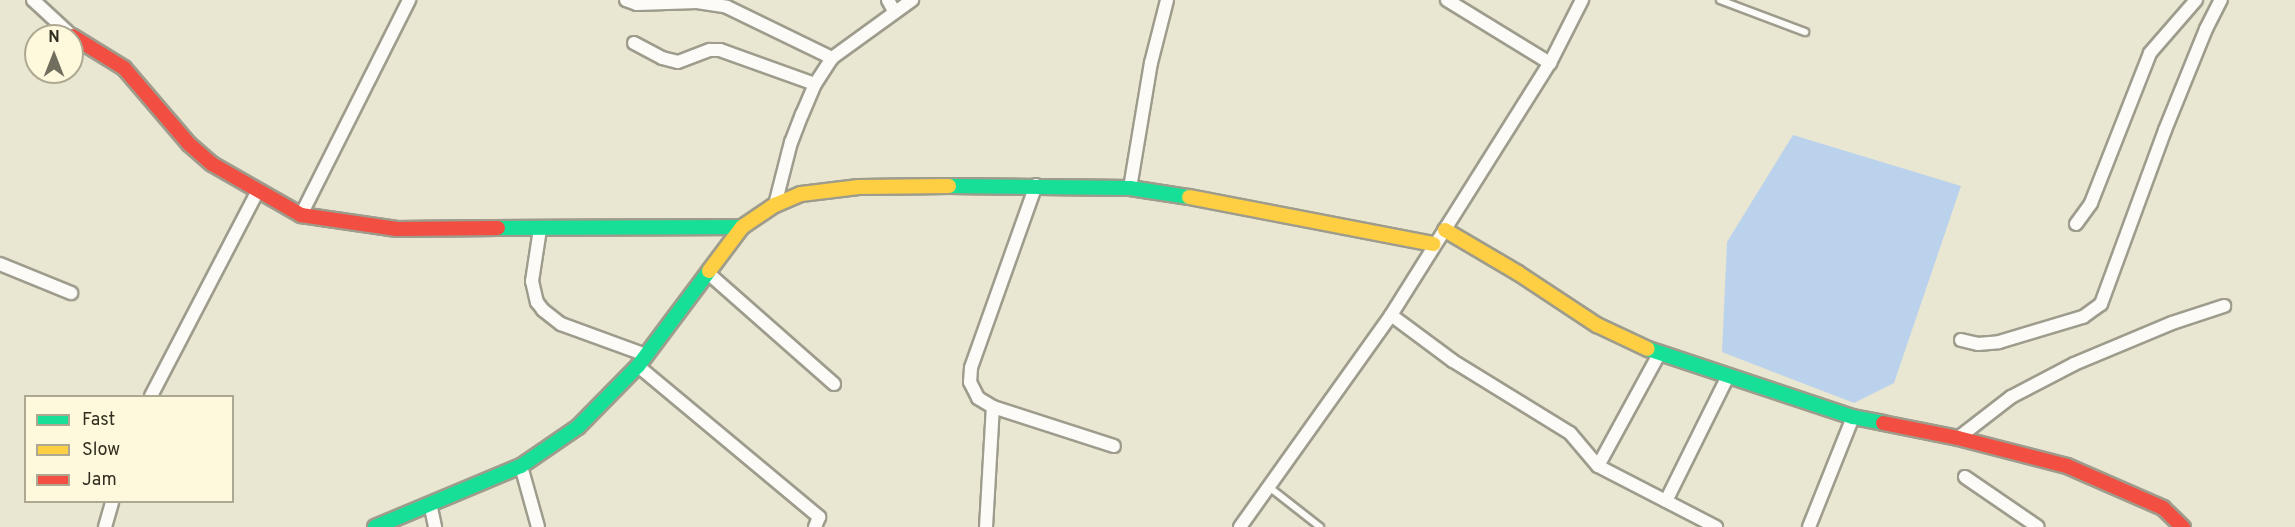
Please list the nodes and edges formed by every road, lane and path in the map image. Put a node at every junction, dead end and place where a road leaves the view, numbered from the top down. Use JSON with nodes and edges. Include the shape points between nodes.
{"nodes":[{"id":1,"x":33,"y":0,"type":"edge"},
{"id":2,"x":409,"y":0,"type":"edge"},
{"id":3,"x":626,"y":0,"type":"edge"},
{"id":4,"x":912,"y":0,"type":"edge"},
{"id":5,"x":1167,"y":0,"type":"edge"},
{"id":6,"x":1447,"y":0,"type":"edge"},
{"id":7,"x":1582,"y":0,"type":"edge"},
{"id":8,"x":1720,"y":0,"type":"edge"},
{"id":9,"x":2196,"y":0,"type":"edge"},
{"id":10,"x":2221,"y":0,"type":"edge"},
{"id":11,"x":891,"y":5,"type":"edge"},
{"id":12,"x":59,"y":24,"type":"edge"},
{"id":13,"x":1805,"y":32,"type":"dead end"},
{"id":14,"x":84,"y":43,"type":"edge"},
{"id":15,"x":634,"y":43,"type":"dead end"},
{"id":16,"x":832,"y":58,"type":"junction"},
{"id":17,"x":1550,"y":63,"type":"junction"},
{"id":18,"x":815,"y":84,"type":"junction"},
{"id":19,"x":1035,"y":185,"type":"junction"},
{"id":20,"x":1130,"y":188,"type":"junction"},
{"id":21,"x":257,"y":192,"type":"junction"},
{"id":22,"x":775,"y":205,"type":"junction"},
{"id":23,"x":301,"y":215,"type":"junction"},
{"id":24,"x":2076,"y":224,"type":"dead end"},
{"id":25,"x":742,"y":227,"type":"junction"},
{"id":26,"x":540,"y":229,"type":"junction"},
{"id":27,"x":1445,"y":230,"type":"junction"},
{"id":28,"x":1434,"y":244,"type":"junction"},
{"id":29,"x":0,"y":264,"type":"edge"},
{"id":30,"x":708,"y":273,"type":"junction"},
{"id":31,"x":71,"y":293,"type":"dead end"},
{"id":32,"x":2224,"y":306,"type":"dead end"},
{"id":33,"x":1391,"y":315,"type":"junction"},
{"id":34,"x":1961,"y":340,"type":"dead end"},
{"id":35,"x":1659,"y":354,"type":"junction"},
{"id":36,"x":642,"y":361,"type":"junction"},
{"id":37,"x":1726,"y":378,"type":"junction"},
{"id":38,"x":834,"y":384,"type":"dead end"},
{"id":39,"x":152,"y":395,"type":"edge"},
{"id":40,"x":993,"y":407,"type":"junction"},
{"id":41,"x":1853,"y":417,"type":"junction"},
{"id":42,"x":1958,"y":438,"type":"junction"},
{"id":43,"x":1114,"y":446,"type":"dead end"},
{"id":44,"x":521,"y":466,"type":"junction"},
{"id":45,"x":1598,"y":466,"type":"junction"},
{"id":46,"x":1965,"y":477,"type":"dead end"},
{"id":47,"x":1268,"y":487,"type":"junction"},
{"id":48,"x":1666,"y":501,"type":"junction"},
{"id":49,"x":111,"y":503,"type":"edge"},
{"id":50,"x":430,"y":503,"type":"junction"},
{"id":51,"x":105,"y":527,"type":"edge"},
{"id":52,"x":375,"y":527,"type":"edge"},
{"id":53,"x":435,"y":527,"type":"edge"},
{"id":54,"x":538,"y":527,"type":"edge"},
{"id":55,"x":815,"y":527,"type":"edge"},
{"id":56,"x":986,"y":527,"type":"edge"},
{"id":57,"x":1240,"y":527,"type":"edge"},
{"id":58,"x":1320,"y":527,"type":"edge"},
{"id":59,"x":1716,"y":527,"type":"edge"},
{"id":60,"x":1809,"y":527,"type":"edge"},
{"id":61,"x":2038,"y":527,"type":"edge"},
{"id":62,"x":2183,"y":527,"type":"edge"}],
"edges":[{"from":1,"to":12,"type":"street"},
{"from":2,"to":23,"type":"street"},
{"from":3,"to":16,"type":"street","via":[[637,4],[697,2],[727,7]]},
{"from":4,"to":11,"type":"street"},
{"from":5,"to":20,"type":"street","via":[[1151,63]]},
{"from":6,"to":17,"type":"street"},
{"from":7,"to":17,"type":"street"},
{"from":8,"to":13,"type":"lane"},
{"from":9,"to":24,"type":"street","via":[[2150,53],[2091,203]]},
{"from":10,"to":34,"type":"street","via":[[2165,130],[2101,304],[2083,317],[1998,342],[1978,344]]},
{"from":11,"to":16,"type":"street"},
{"from":14,"to":21,"type":"street","via":[[124,68],[189,144],[212,164]]},
{"from":15,"to":18,"type":"street","via":[[678,62],[720,50]]},
{"from":16,"to":18,"type":"street"},
{"from":17,"to":27,"type":"street"},
{"from":18,"to":22,"type":"street","via":[[791,142]]},
{"from":19,"to":20,"type":"street"},
{"from":19,"to":22,"type":"street","via":[[827,189]]},
{"from":19,"to":40,"type":"street","via":[[971,369],[972,390]]},
{"from":20,"to":28,"type":"street"},
{"from":21,"to":23,"type":"street"},
{"from":21,"to":39,"type":"street"},
{"from":22,"to":25,"type":"street"},
{"from":23,"to":26,"type":"street","via":[[397,229]]},
{"from":25,"to":26,"type":"street"},
{"from":25,"to":30,"type":"street"},
{"from":26,"to":36,"type":"street","via":[[532,281],[543,310],[561,324]]},
{"from":27,"to":28,"type":"street"},
{"from":27,"to":35,"type":"street","via":[[1598,325]]},
{"from":28,"to":33,"type":"street"},
{"from":29,"to":31,"type":"street"},
{"from":30,"to":36,"type":"street"},
{"from":30,"to":38,"type":"street"},
{"from":32,"to":42,"type":"street","via":[[2073,364],[2011,397]]},
{"from":33,"to":45,"type":"street","via":[[1453,361],[1570,433]]},
{"from":33,"to":47,"type":"street"},
{"from":35,"to":37,"type":"street"},
{"from":35,"to":45,"type":"street"},
{"from":36,"to":44,"type":"street","via":[[578,427]]},
{"from":36,"to":55,"type":"street","via":[[819,517]]},
{"from":37,"to":41,"type":"street"},
{"from":37,"to":48,"type":"street"},
{"from":40,"to":43,"type":"street"},
{"from":40,"to":56,"type":"street"},
{"from":41,"to":42,"type":"street"},
{"from":41,"to":60,"type":"street"},
{"from":42,"to":62,"type":"street","via":[[2067,466],[2163,508]]},
{"from":44,"to":50,"type":"street"},
{"from":44,"to":54,"type":"street"},
{"from":45,"to":48,"type":"street"},
{"from":46,"to":61,"type":"street"},
{"from":47,"to":57,"type":"street"},
{"from":47,"to":58,"type":"lane"},
{"from":48,"to":59,"type":"street"},
{"from":49,"to":51,"type":"street"},
{"from":50,"to":52,"type":"street"},
{"from":50,"to":53,"type":"street"}]}
